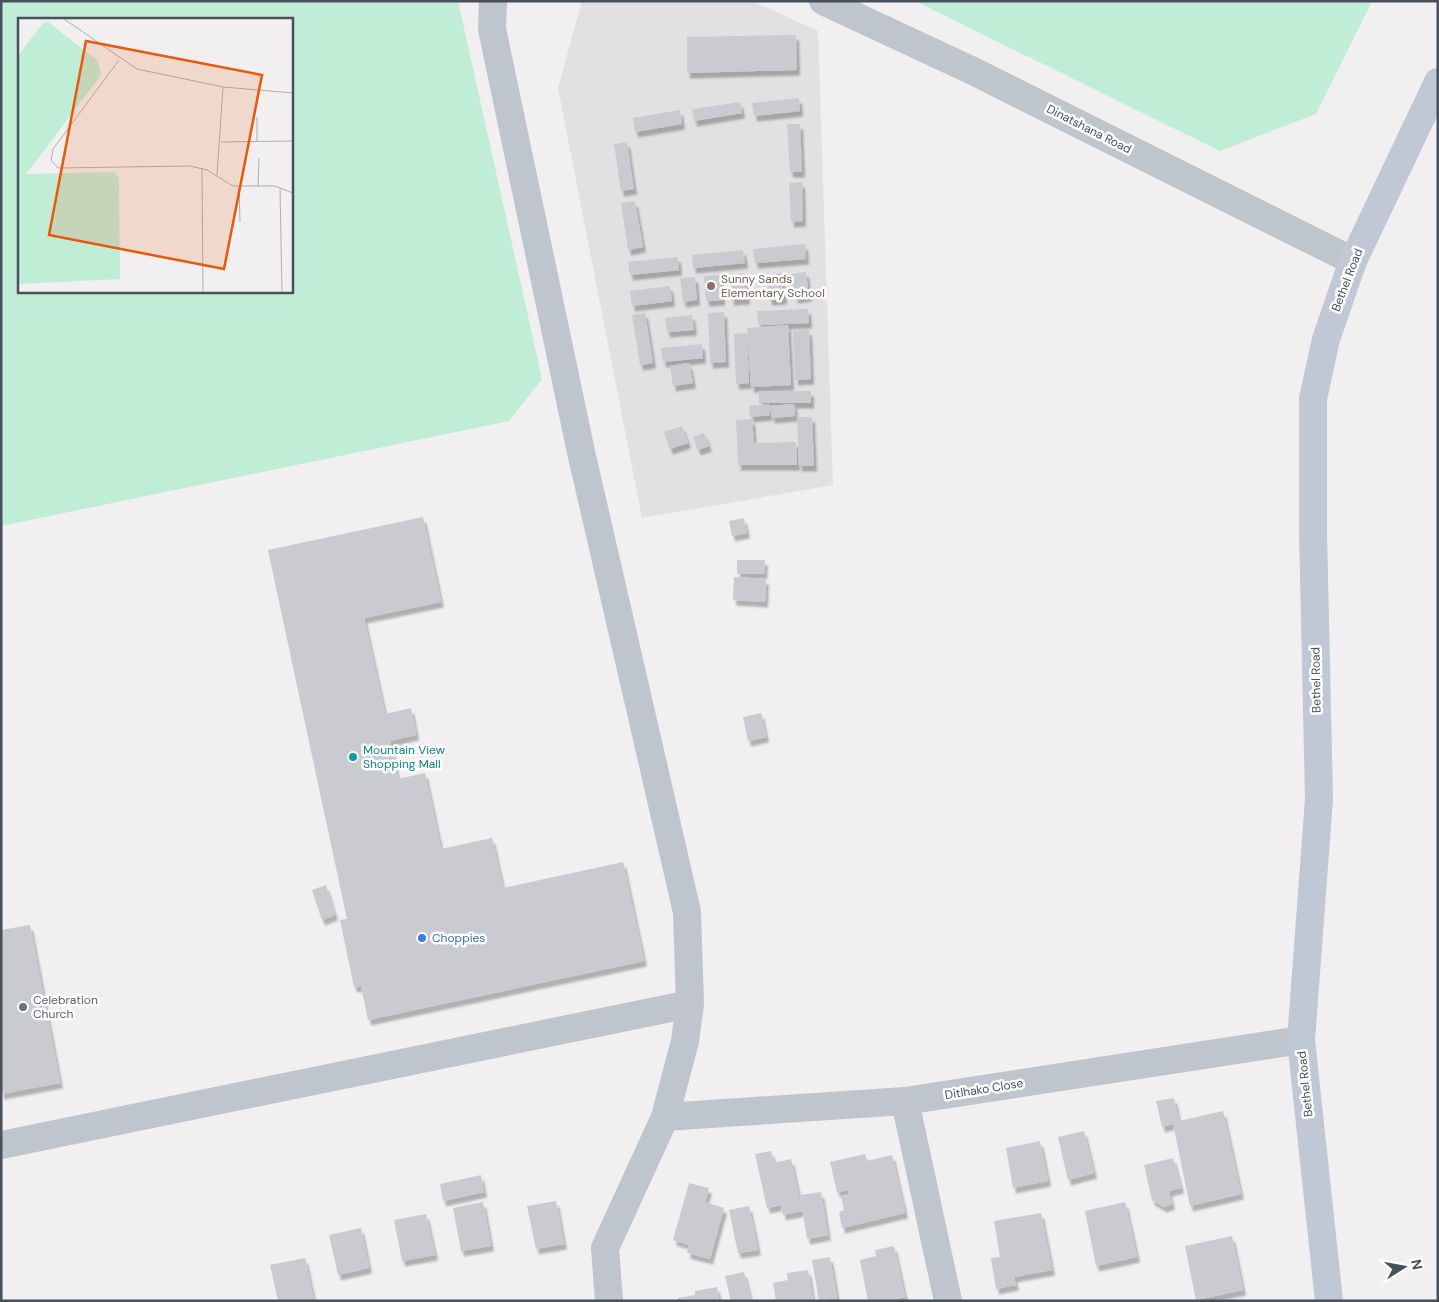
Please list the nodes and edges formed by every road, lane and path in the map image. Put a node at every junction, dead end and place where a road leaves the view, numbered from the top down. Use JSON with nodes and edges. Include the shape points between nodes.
{"nodes":[{"id":1,"x":493,"y":1,"type":"edge"},
{"id":2,"x":823,"y":1,"type":"edge"},
{"id":3,"x":1438,"y":82,"type":"edge"},
{"id":4,"x":1352,"y":261,"type":"junction"},
{"id":5,"x":690,"y":1004,"type":"junction"},
{"id":6,"x":1301,"y":1040,"type":"junction"},
{"id":7,"x":905,"y":1101,"type":"junction"},
{"id":8,"x":665,"y":1117,"type":"junction"},
{"id":9,"x":1,"y":1145,"type":"edge"},
{"id":10,"x":604,"y":1300,"type":"edge"},
{"id":11,"x":948,"y":1301,"type":"edge"},
{"id":12,"x":1329,"y":1301,"type":"edge"}],
"edges":[{"from":1,"to":5,"type":"street","via":[[492,28],[575,423],[687,912]]},
{"from":2,"to":4,"type":"street","name":"Dinatshana Road","via":[[972,71]]},
{"from":3,"to":4,"type":"street","name":"Bethel Road"},
{"from":4,"to":6,"type":"street","name":"Bethel Road","via":[[1326,339],[1313,399],[1319,799]]},
{"from":5,"to":8,"type":"street","via":[[685,1041]]},
{"from":5,"to":9,"type":"street"},
{"from":6,"to":7,"type":"street","name":"Ditlhako Close"},
{"from":6,"to":12,"type":"street","name":"Bethel Road"},
{"from":7,"to":8,"type":"street","name":"Ditlhako Close"},
{"from":7,"to":11,"type":"street"},
{"from":8,"to":10,"type":"street","via":[[605,1248]]}]}
